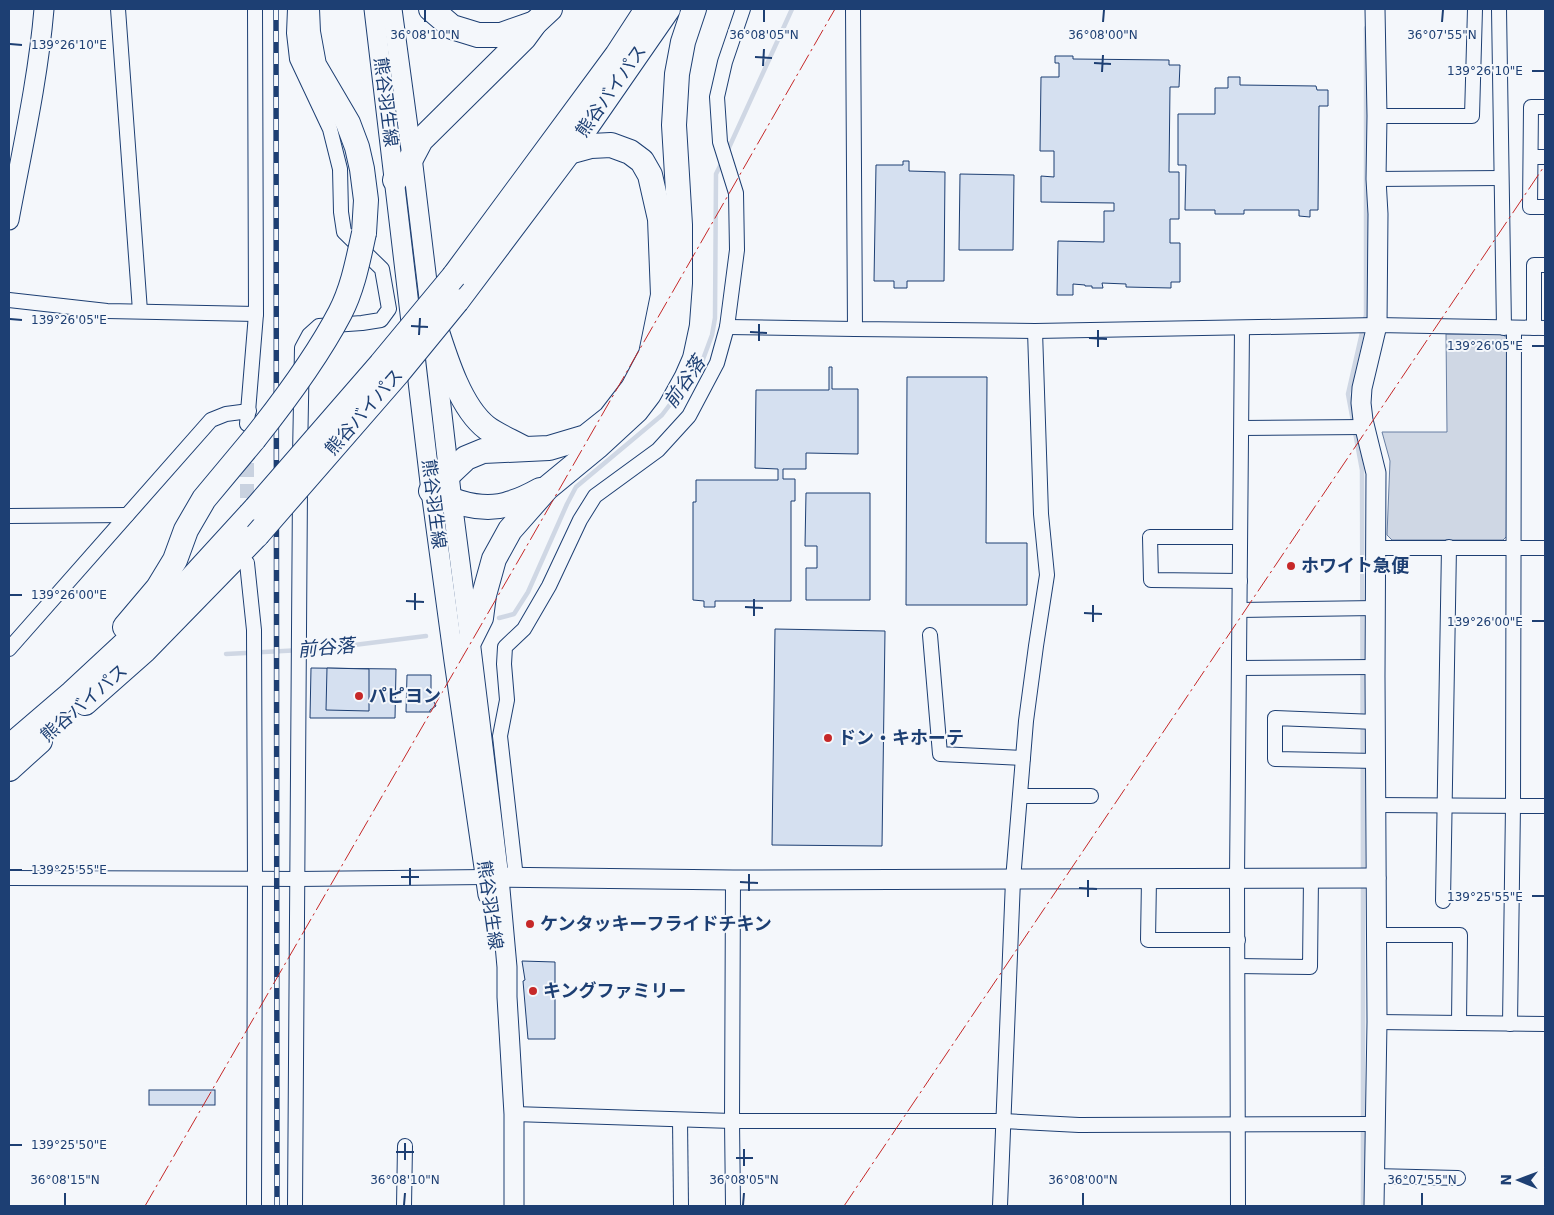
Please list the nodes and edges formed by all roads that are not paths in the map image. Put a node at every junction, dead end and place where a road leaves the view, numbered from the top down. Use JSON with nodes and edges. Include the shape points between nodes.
{"nodes":[{"id":1,"x":44,"y":9,"type":"edge"},
{"id":2,"x":118,"y":9,"type":"edge"},
{"id":3,"x":255,"y":9,"type":"edge"},
{"id":4,"x":295,"y":9,"type":"edge"},
{"id":5,"x":315,"y":9,"type":"edge"},
{"id":6,"x":374,"y":9,"type":"edge"},
{"id":7,"x":392,"y":9,"type":"edge"},
{"id":8,"x":431,"y":9,"type":"edge"},
{"id":9,"x":647,"y":9,"type":"edge"},
{"id":10,"x":668,"y":9,"type":"edge"},
{"id":11,"x":694,"y":9,"type":"edge"},
{"id":12,"x":743,"y":9,"type":"edge"},
{"id":13,"x":853,"y":9,"type":"edge"},
{"id":14,"x":1375,"y":9,"type":"edge"},
{"id":15,"x":1475,"y":9,"type":"edge"},
{"id":16,"x":1499,"y":9,"type":"edge"},
{"id":17,"x":542,"y":16,"type":"edge"},
{"id":18,"x":308,"y":20,"type":"edge"},
{"id":19,"x":1545,"y":107,"type":"edge"},
{"id":20,"x":1377,"y":116,"type":"junction"},
{"id":21,"x":569,"y":152,"type":"junction"},
{"id":22,"x":412,"y":157,"type":"junction"},
{"id":23,"x":1531,"y":157,"type":"junction"},
{"id":24,"x":1545,"y":157,"type":"edge"},
{"id":25,"x":1376,"y":178,"type":"junction"},
{"id":26,"x":1501,"y":178,"type":"junction"},
{"id":27,"x":395,"y":180,"type":"junction"},
{"id":28,"x":1545,"y":207,"type":"edge"},
{"id":29,"x":9,"y":220,"type":"edge"},
{"id":30,"x":1545,"y":265,"type":"edge"},
{"id":31,"x":9,"y":300,"type":"edge"},
{"id":32,"x":430,"y":310,"type":"junction"},
{"id":33,"x":140,"y":311,"type":"junction"},
{"id":34,"x":256,"y":314,"type":"junction"},
{"id":35,"x":1377,"y":325,"type":"junction"},
{"id":36,"x":727,"y":327,"type":"junction"},
{"id":37,"x":1242,"y":328,"type":"junction"},
{"id":38,"x":1509,"y":328,"type":"junction"},
{"id":39,"x":1540,"y":328,"type":"edge"},
{"id":40,"x":855,"y":329,"type":"junction"},
{"id":41,"x":1035,"y":331,"type":"junction"},
{"id":42,"x":250,"y":425,"type":"junction"},
{"id":43,"x":1365,"y":427,"type":"junction"},
{"id":44,"x":1242,"y":428,"type":"junction"},
{"id":45,"x":525,"y":449,"type":"junction"},
{"id":46,"x":449,"y":473,"type":"junction"},
{"id":47,"x":546,"y":488,"type":"junction"},
{"id":48,"x":442,"y":496,"type":"junction"},
{"id":49,"x":9,"y":516,"type":"edge"},
{"id":50,"x":127,"y":516,"type":"junction"},
{"id":51,"x":1240,"y":537,"type":"junction"},
{"id":52,"x":1514,"y":547,"type":"junction"},
{"id":53,"x":1376,"y":548,"type":"junction"},
{"id":54,"x":1448,"y":548,"type":"junction"},
{"id":55,"x":1545,"y":548,"type":"edge"},
{"id":56,"x":247,"y":562,"type":"dead end"},
{"id":57,"x":1240,"y":582,"type":"junction"},
{"id":58,"x":1376,"y":608,"type":"junction"},
{"id":59,"x":1240,"y":610,"type":"junction"},
{"id":60,"x":930,"y":635,"type":"dead end"},
{"id":61,"x":470,"y":640,"type":"junction"},
{"id":62,"x":9,"y":649,"type":"edge"},
{"id":63,"x":1375,"y":667,"type":"junction"},
{"id":64,"x":1239,"y":668,"type":"junction"},
{"id":65,"x":72,"y":693,"type":"junction"},
{"id":66,"x":1376,"y":722,"type":"junction"},
{"id":67,"x":9,"y":747,"type":"edge"},
{"id":68,"x":1023,"y":758,"type":"junction"},
{"id":69,"x":1376,"y":761,"type":"junction"},
{"id":70,"x":9,"y":768,"type":"edge"},
{"id":71,"x":1020,"y":796,"type":"junction"},
{"id":72,"x":1091,"y":796,"type":"dead end"},
{"id":73,"x":1376,"y":805,"type":"junction"},
{"id":74,"x":1445,"y":806,"type":"junction"},
{"id":75,"x":1513,"y":806,"type":"junction"},
{"id":76,"x":1545,"y":806,"type":"edge"},
{"id":77,"x":9,"y":878,"type":"edge"},
{"id":78,"x":500,"y":878,"type":"junction"},
{"id":79,"x":1237,"y":878,"type":"junction"},
{"id":80,"x":1311,"y":878,"type":"junction"},
{"id":81,"x":1376,"y":878,"type":"junction"},
{"id":82,"x":255,"y":879,"type":"junction"},
{"id":83,"x":297,"y":879,"type":"junction"},
{"id":84,"x":1150,"y":879,"type":"junction"},
{"id":85,"x":733,"y":880,"type":"junction"},
{"id":86,"x":1013,"y":880,"type":"junction"},
{"id":87,"x":1443,"y":901,"type":"dead end"},
{"id":88,"x":1376,"y":935,"type":"junction"},
{"id":89,"x":1238,"y":940,"type":"junction"},
{"id":90,"x":1238,"y":966,"type":"junction"},
{"id":91,"x":1376,"y":1022,"type":"junction"},
{"id":92,"x":1459,"y":1024,"type":"junction"},
{"id":93,"x":1510,"y":1024,"type":"junction"},
{"id":94,"x":1545,"y":1024,"type":"edge"},
{"id":95,"x":514,"y":1114,"type":"junction"},
{"id":96,"x":680,"y":1120,"type":"junction"},
{"id":97,"x":1003,"y":1121,"type":"junction"},
{"id":98,"x":732,"y":1122,"type":"junction"},
{"id":99,"x":1238,"y":1124,"type":"junction"},
{"id":100,"x":1375,"y":1124,"type":"junction"},
{"id":101,"x":405,"y":1146,"type":"dead end"},
{"id":102,"x":1374,"y":1176,"type":"junction"},
{"id":103,"x":1458,"y":1178,"type":"dead end"},
{"id":104,"x":254,"y":1206,"type":"edge"},
{"id":105,"x":295,"y":1206,"type":"edge"},
{"id":106,"x":404,"y":1206,"type":"edge"},
{"id":107,"x":514,"y":1206,"type":"edge"},
{"id":108,"x":681,"y":1206,"type":"edge"},
{"id":109,"x":733,"y":1206,"type":"edge"},
{"id":110,"x":1000,"y":1206,"type":"edge"},
{"id":111,"x":1238,"y":1206,"type":"edge"},
{"id":112,"x":1374,"y":1206,"type":"edge"}],
"edges":[{"from":1,"to":29,"type":"street","via":[[34,87]]},
{"from":2,"to":33,"type":"street"},
{"from":3,"to":34,"type":"street"},
{"from":4,"to":83,"type":"street","via":[[297,59],[330,129],[340,169],[344,232],[382,268],[389,309],[381,320],[319,326],[302,348]]},
{"from":5,"to":18,"type":"highway"},
{"from":6,"to":27,"type":"street","name":"熊谷羽生線"},
{"from":7,"to":22,"type":"street","name":"熊谷羽生線"},
{"from":8,"to":17,"type":"highway","via":[[452,27],[478,35],[501,35]]},
{"from":9,"to":65,"type":"highway","name":"熊谷バイパス","bridge":true,"via":[[617,55],[454,276],[381,364],[170,602]]},
{"from":10,"to":21,"type":"highway","name":"熊谷バイパス"},
{"from":11,"to":47,"type":"highway","via":[[677,74],[674,126],[680,283],[671,351],[636,411]]},
{"from":12,"to":36,"type":"street","via":[[717,97],[720,142],[736,193],[737,250]]},
{"from":13,"to":40,"type":"street"},
{"from":14,"to":20,"type":"street"},
{"from":15,"to":20,"type":"street","via":[[1472,116]]},
{"from":16,"to":26,"type":"street"},
{"from":17,"to":22,"type":"highway","via":[[422,140]]},
{"from":18,"to":42,"type":"highway","bridge":true,"via":[[314,65],[348,123],[357,147],[366,200],[364,233],[355,276],[340,312],[290,392]]},
{"from":19,"to":23,"type":"street","via":[[1531,107]]},
{"from":20,"to":25,"type":"street"},
{"from":21,"to":45,"type":"highway","via":[[611,145],[642,161],[650,175],[660,219],[663,295],[651,354],[633,388],[610,418],[586,437],[549,448]]},
{"from":21,"to":70,"type":"highway","name":"熊谷バイパス","bridge":true,"via":[[457,301],[257,535],[145,650]]},
{"from":22,"to":27,"type":"highway"},
{"from":22,"to":32,"type":"street","name":"熊谷羽生線"},
{"from":23,"to":24,"type":"street"},
{"from":23,"to":28,"type":"street","via":[[1530,207]]},
{"from":25,"to":26,"type":"street"},
{"from":25,"to":35,"type":"street"},
{"from":26,"to":38,"type":"street"},
{"from":27,"to":48,"type":"street","name":"熊谷羽生線"},
{"from":30,"to":39,"type":"street","via":[[1534,265]]},
{"from":31,"to":33,"type":"street","via":[[107,311]]},
{"from":32,"to":45,"type":"highway","via":[[468,407],[487,428]]},
{"from":32,"to":46,"type":"street","name":"熊谷羽生線"},
{"from":33,"to":34,"type":"street"},
{"from":34,"to":42,"type":"street"},
{"from":35,"to":37,"type":"street"},
{"from":35,"to":38,"type":"street"},
{"from":35,"to":43,"type":"street","via":[[1362,388]]},
{"from":36,"to":40,"type":"street"},
{"from":36,"to":78,"type":"street","via":[[717,363],[689,416],[658,450],[596,496],[580,520],[549,586],[524,629],[505,647],[507,700],[500,736]]},
{"from":37,"to":41,"type":"street"},
{"from":37,"to":44,"type":"street"},
{"from":38,"to":39,"type":"street"},
{"from":38,"to":52,"type":"street"},
{"from":40,"to":41,"type":"street"},
{"from":41,"to":68,"type":"street","via":[[1041,514],[1047,575]]},
{"from":42,"to":50,"type":"street","via":[[226,414],[211,420]]},
{"from":42,"to":65,"type":"highway","via":[[186,530],[175,560],[158,588]]},
{"from":43,"to":44,"type":"street"},
{"from":43,"to":53,"type":"street","via":[[1376,473]]},
{"from":44,"to":51,"type":"street"},
{"from":45,"to":46,"type":"highway","via":[[483,451],[466,458]]},
{"from":46,"to":48,"type":"highway"},
{"from":47,"to":48,"type":"highway","via":[[510,504],[489,507]]},
{"from":47,"to":61,"type":"highway","via":[[510,530],[494,558],[481,618]]},
{"from":48,"to":61,"type":"street","name":"熊谷羽生線"},
{"from":48,"to":78,"type":"street","name":"熊谷羽生線","via":[[456,671]]},
{"from":49,"to":50,"type":"street"},
{"from":50,"to":62,"type":"street"},
{"from":51,"to":57,"type":"street"},
{"from":51,"to":57,"type":"street","via":[[1150,537],[1150,580]]},
{"from":52,"to":54,"type":"street"},
{"from":52,"to":55,"type":"street"},
{"from":52,"to":75,"type":"street"},
{"from":53,"to":54,"type":"street"},
{"from":53,"to":58,"type":"street"},
{"from":54,"to":74,"type":"street"},
{"from":56,"to":82,"type":"street","via":[[254,630]]},
{"from":57,"to":59,"type":"street"},
{"from":58,"to":59,"type":"street"},
{"from":58,"to":63,"type":"street"},
{"from":59,"to":64,"type":"street"},
{"from":60,"to":68,"type":"street","via":[[940,754]]},
{"from":61,"to":78,"type":"street","name":"熊谷羽生線"},
{"from":63,"to":64,"type":"street"},
{"from":63,"to":66,"type":"street"},
{"from":64,"to":79,"type":"street"},
{"from":65,"to":67,"type":"highway","name":"熊谷バイパス"},
{"from":66,"to":69,"type":"street"},
{"from":66,"to":69,"type":"street","via":[[1275,718],[1275,759]]},
{"from":68,"to":71,"type":"street"},
{"from":69,"to":73,"type":"street"},
{"from":71,"to":72,"type":"street"},
{"from":71,"to":86,"type":"street"},
{"from":73,"to":74,"type":"street"},
{"from":73,"to":81,"type":"street"},
{"from":74,"to":75,"type":"street"},
{"from":74,"to":87,"type":"street"},
{"from":75,"to":76,"type":"street"},
{"from":75,"to":93,"type":"street"},
{"from":77,"to":82,"type":"street"},
{"from":78,"to":83,"type":"street"},
{"from":78,"to":85,"type":"street"},
{"from":78,"to":95,"type":"street","name":"熊谷羽生線","via":[[499,969],[507,997]]},
{"from":79,"to":80,"type":"street"},
{"from":79,"to":84,"type":"street"},
{"from":79,"to":89,"type":"street"},
{"from":80,"to":81,"type":"street"},
{"from":80,"to":90,"type":"street","via":[[1310,967]]},
{"from":81,"to":88,"type":"street"},
{"from":82,"to":83,"type":"street"},
{"from":82,"to":104,"type":"street"},
{"from":83,"to":105,"type":"street"},
{"from":84,"to":86,"type":"street"},
{"from":84,"to":89,"type":"street","via":[[1148,940]]},
{"from":85,"to":86,"type":"street"},
{"from":85,"to":98,"type":"street"},
{"from":86,"to":97,"type":"street"},
{"from":88,"to":91,"type":"street"},
{"from":88,"to":92,"type":"street","via":[[1460,935]]},
{"from":89,"to":90,"type":"street"},
{"from":90,"to":99,"type":"street"},
{"from":91,"to":92,"type":"street"},
{"from":91,"to":100,"type":"street"},
{"from":92,"to":93,"type":"street"},
{"from":93,"to":94,"type":"street"},
{"from":95,"to":96,"type":"street"},
{"from":95,"to":107,"type":"street","name":"熊谷羽生線"},
{"from":96,"to":98,"type":"street"},
{"from":96,"to":108,"type":"street"},
{"from":97,"to":98,"type":"street"},
{"from":97,"to":99,"type":"street","via":[[1079,1125]]},
{"from":97,"to":110,"type":"street"},
{"from":98,"to":109,"type":"street"},
{"from":99,"to":100,"type":"street"},
{"from":99,"to":111,"type":"street"},
{"from":100,"to":102,"type":"street"},
{"from":101,"to":106,"type":"street"},
{"from":102,"to":103,"type":"street"},
{"from":102,"to":112,"type":"street"}]}
